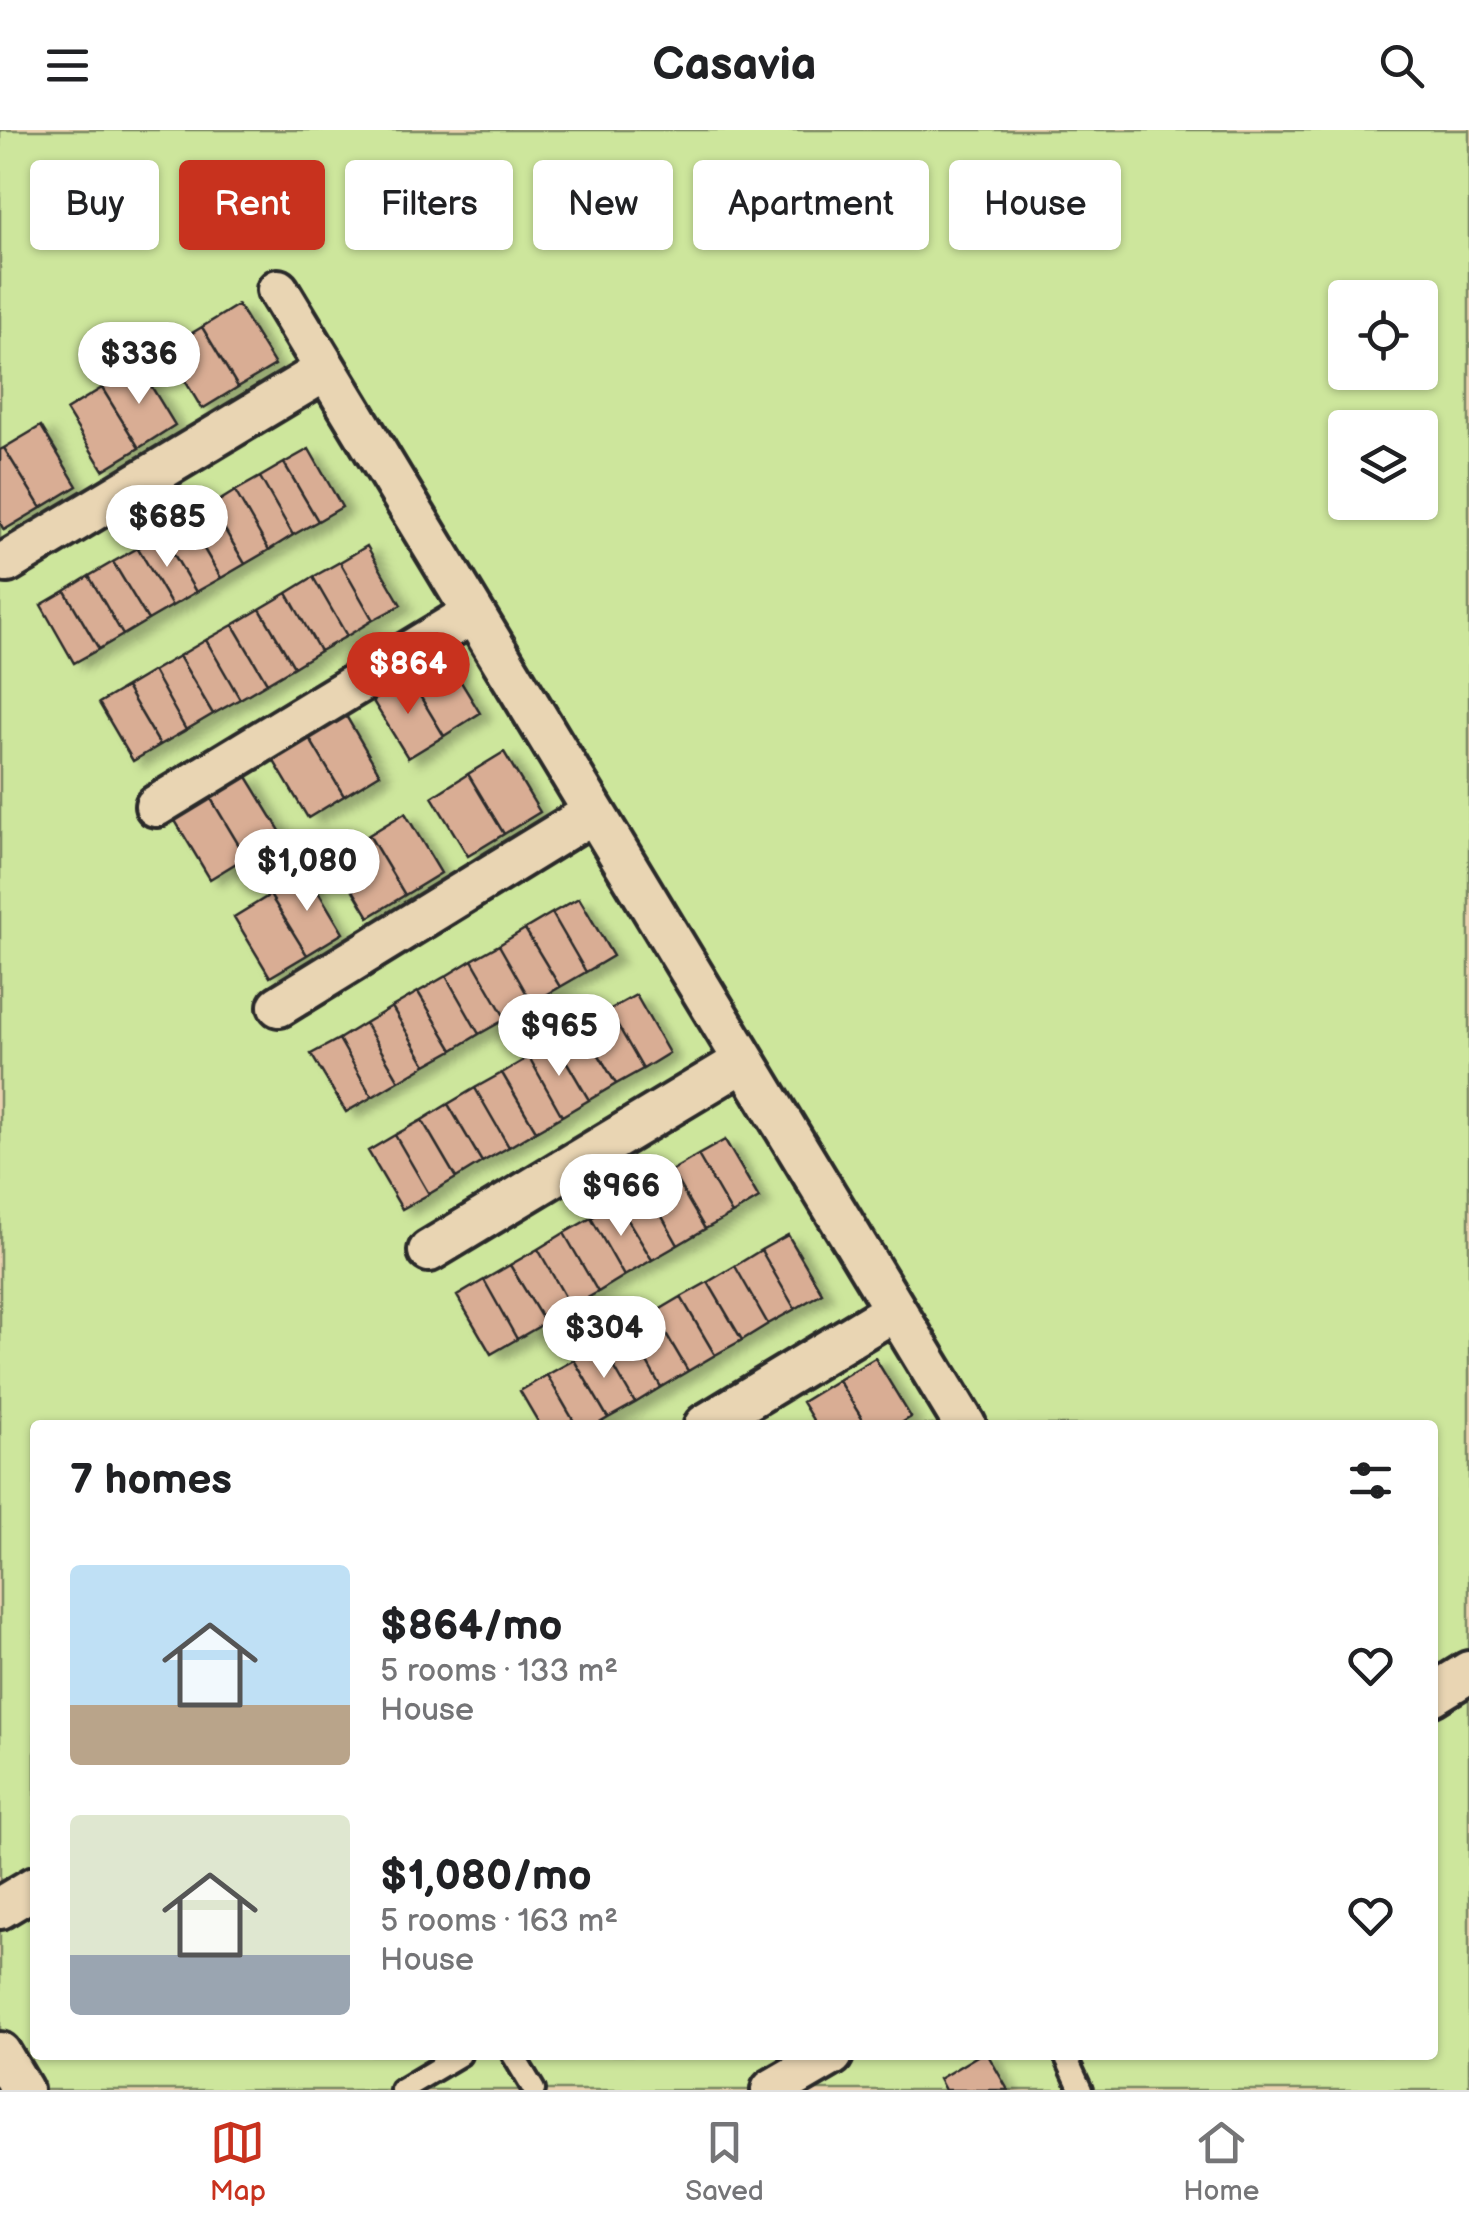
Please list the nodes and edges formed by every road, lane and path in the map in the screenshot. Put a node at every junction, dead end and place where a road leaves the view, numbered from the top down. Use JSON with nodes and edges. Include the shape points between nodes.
{"nodes":[{"id":1,"x":278,"y":290,"type":"dead end"},
{"id":2,"x":326,"y":370,"type":"junction"},
{"id":3,"x":7,"y":562,"type":"dead end"},
{"id":4,"x":473,"y":613,"type":"junction"},
{"id":5,"x":156,"y":806,"type":"dead end"},
{"id":6,"x":594,"y":812,"type":"junction"},
{"id":7,"x":279,"y":1006,"type":"dead end"},
{"id":8,"x":744,"y":1061,"type":"junction"},
{"id":9,"x":429,"y":1251,"type":"dead end"},
{"id":10,"x":895,"y":1310,"type":"junction"},
{"id":11,"x":714,"y":1420,"type":"edge"},
{"id":12,"x":962,"y":1420,"type":"edge"},
{"id":13,"x":1469,"y":1672,"type":"edge"},
{"id":14,"x":1438,"y":1691,"type":"edge"},
{"id":15,"x":30,"y":1890,"type":"edge"},
{"id":16,"x":0,"y":1908,"type":"edge"},
{"id":17,"x":0,"y":2052,"type":"edge"},
{"id":18,"x":451,"y":2060,"type":"edge"},
{"id":19,"x":516,"y":2060,"type":"edge"},
{"id":20,"x":823,"y":2060,"type":"edge"},
{"id":21,"x":1066,"y":2060,"type":"edge"},
{"id":22,"x":22,"y":2090,"type":"edge"},
{"id":23,"x":400,"y":2090,"type":"edge"},
{"id":24,"x":534,"y":2090,"type":"edge"},
{"id":25,"x":772,"y":2090,"type":"edge"},
{"id":26,"x":1081,"y":2090,"type":"edge"}],
"edges":[{"from":1,"to":2,"type":"street"},
{"from":2,"to":3,"type":"street"},
{"from":2,"to":4,"type":"street"},
{"from":4,"to":5,"type":"street"},
{"from":4,"to":6,"type":"street"},
{"from":6,"to":7,"type":"street"},
{"from":6,"to":8,"type":"street"},
{"from":8,"to":9,"type":"street"},
{"from":8,"to":10,"type":"street"},
{"from":10,"to":11,"type":"street"},
{"from":10,"to":12,"type":"street"},
{"from":13,"to":14,"type":"street"},
{"from":15,"to":16,"type":"street"},
{"from":17,"to":22,"type":"street"},
{"from":18,"to":23,"type":"lane"},
{"from":19,"to":24,"type":"lane"},
{"from":20,"to":25,"type":"street"},
{"from":21,"to":26,"type":"lane"}]}
